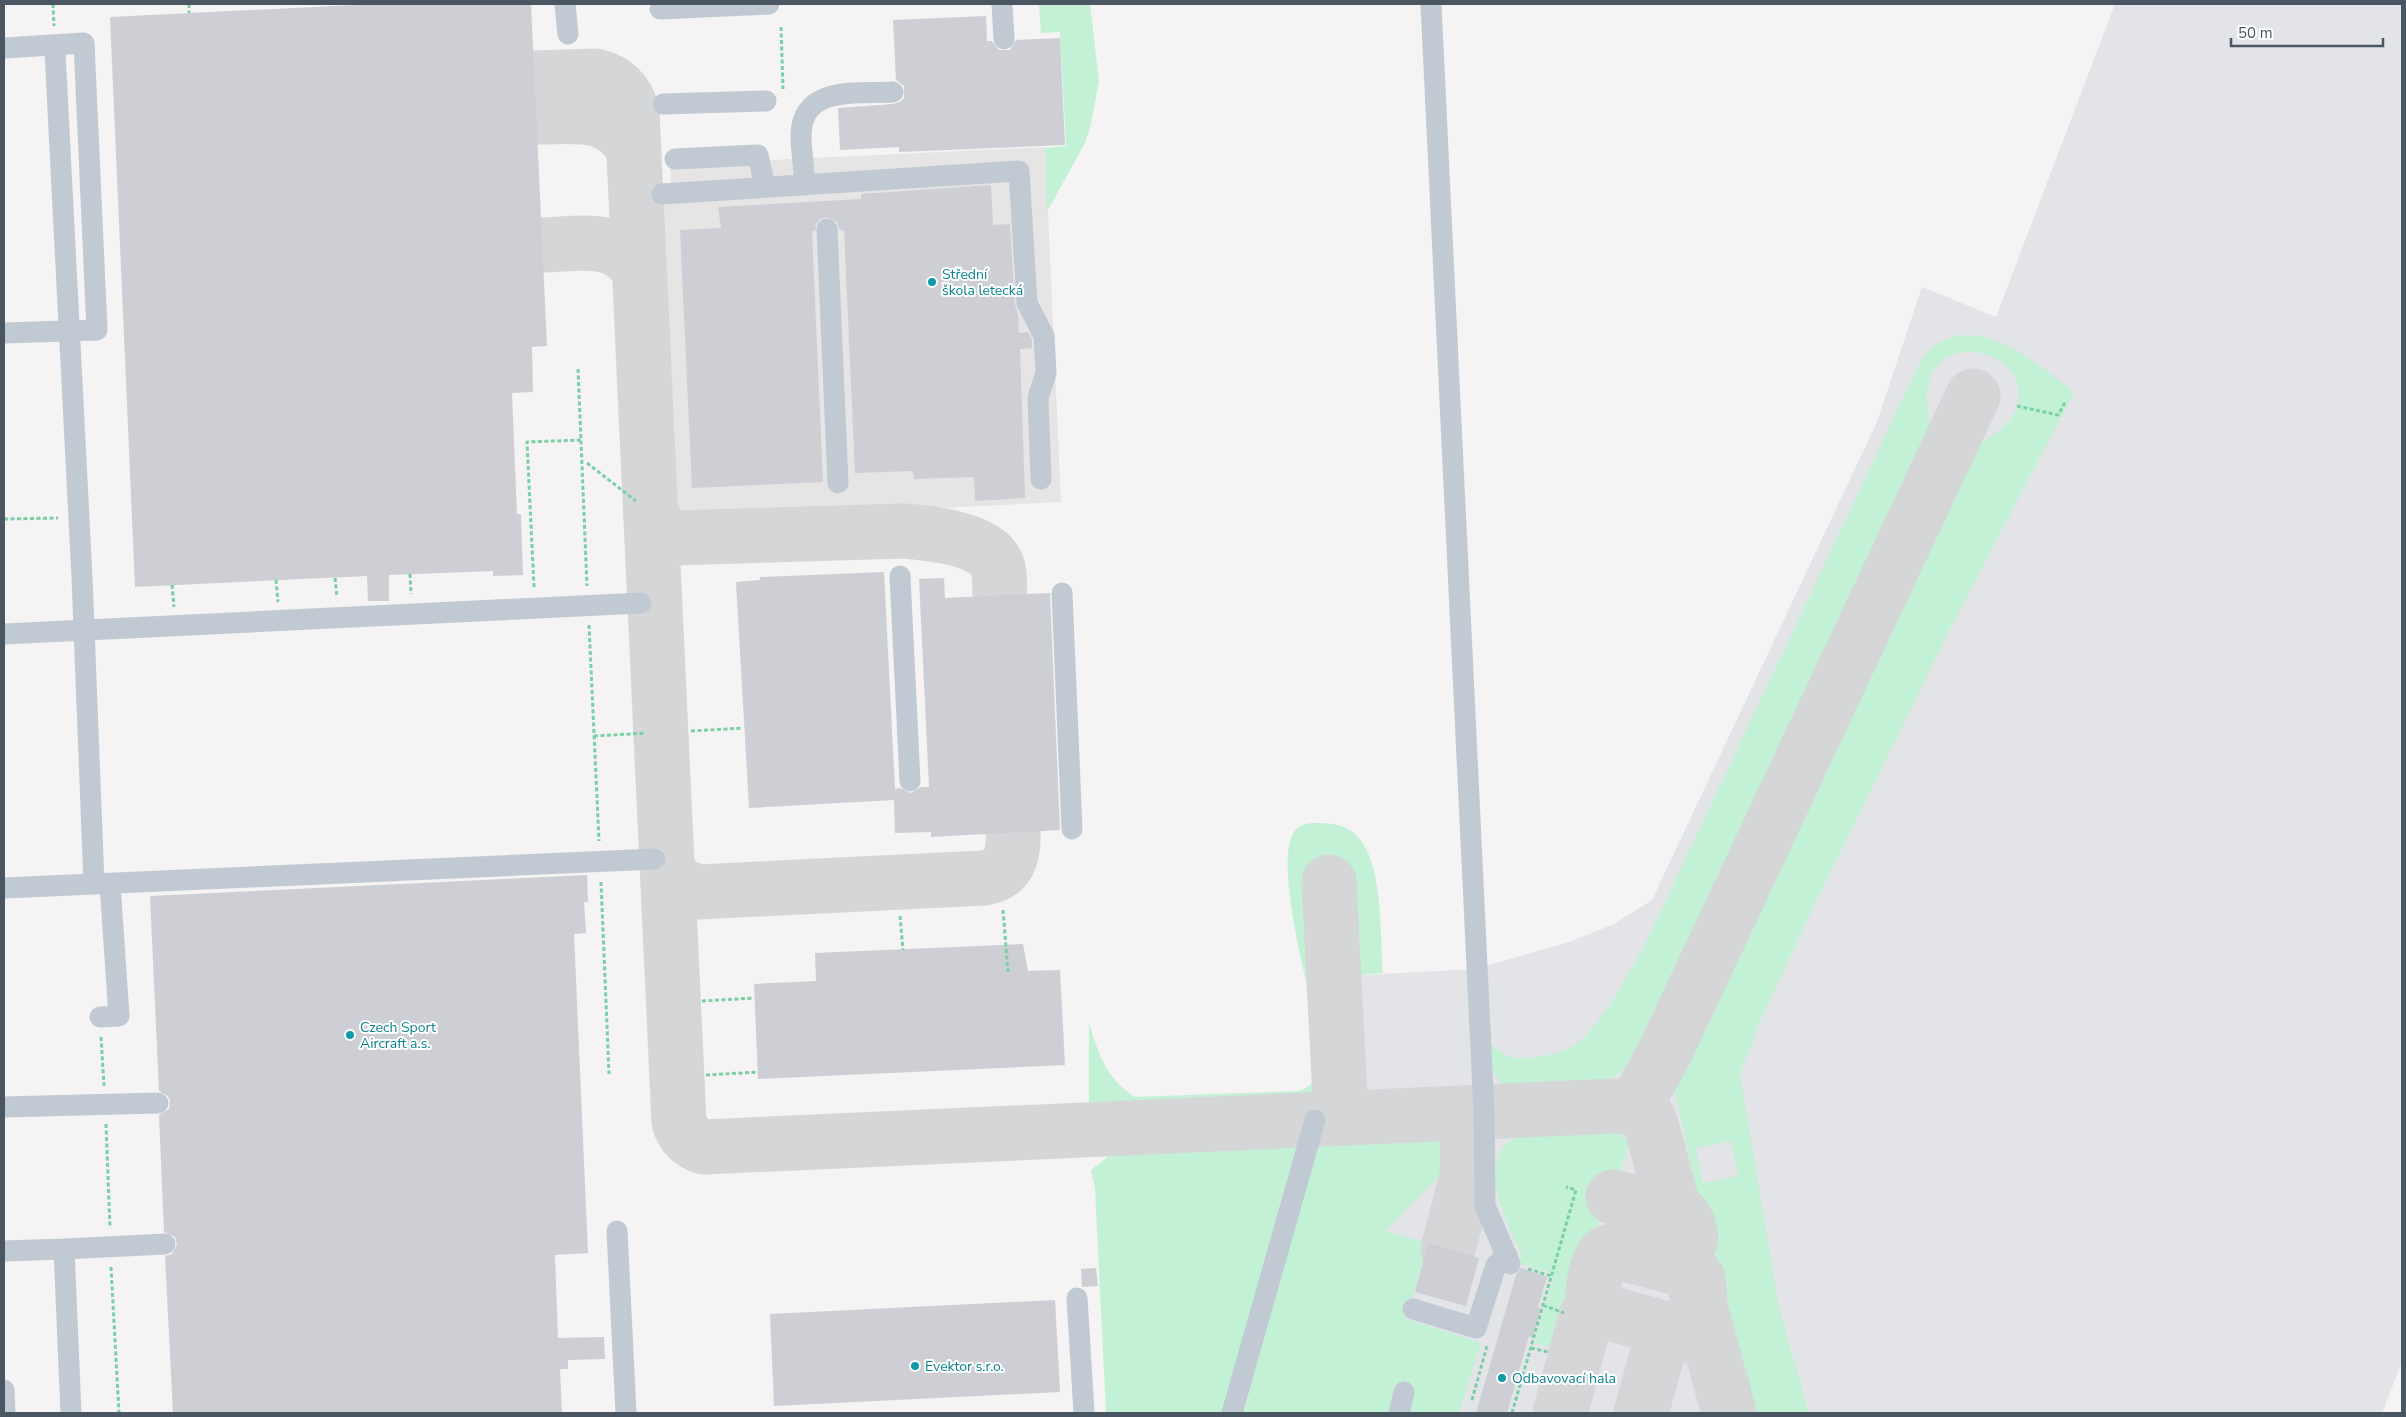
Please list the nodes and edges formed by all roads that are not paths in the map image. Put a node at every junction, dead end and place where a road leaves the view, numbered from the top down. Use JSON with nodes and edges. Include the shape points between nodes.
{"nodes":[{"id":1,"x":566,"y":4,"type":"edge"},
{"id":2,"x":769,"y":4,"type":"edge"},
{"id":3,"x":1002,"y":4,"type":"edge"},
{"id":4,"x":1431,"y":4,"type":"edge"},
{"id":5,"x":660,"y":9,"type":"dead end"},
{"id":6,"x":568,"y":34,"type":"dead end"},
{"id":7,"x":1004,"y":39,"type":"dead end"},
{"id":8,"x":4,"y":48,"type":"edge"},
{"id":9,"x":55,"y":52,"type":"dead end"},
{"id":10,"x":892,"y":92,"type":"dead end"},
{"id":11,"x":774,"y":99,"type":"road end"},
{"id":12,"x":663,"y":104,"type":"dead end"},
{"id":13,"x":675,"y":160,"type":"dead end"},
{"id":14,"x":805,"y":185,"type":"junction"},
{"id":15,"x":765,"y":187,"type":"junction"},
{"id":16,"x":662,"y":194,"type":"dead end"},
{"id":17,"x":827,"y":229,"type":"dead end"},
{"id":18,"x":69,"y":330,"type":"junction"},
{"id":19,"x":4,"y":332,"type":"edge"},
{"id":20,"x":1041,"y":479,"type":"dead end"},
{"id":21,"x":838,"y":484,"type":"dead end"},
{"id":22,"x":900,"y":576,"type":"dead end"},
{"id":23,"x":1062,"y":593,"type":"dead end"},
{"id":24,"x":641,"y":603,"type":"dead end"},
{"id":25,"x":84,"y":630,"type":"junction"},
{"id":26,"x":4,"y":634,"type":"edge"},
{"id":27,"x":910,"y":781,"type":"dead end"},
{"id":28,"x":1072,"y":829,"type":"dead end"},
{"id":29,"x":655,"y":859,"type":"dead end"},
{"id":30,"x":102,"y":884,"type":"junction"},
{"id":31,"x":4,"y":888,"type":"edge"},
{"id":32,"x":100,"y":1017,"type":"road end"},
{"id":33,"x":158,"y":1103,"type":"dead end"},
{"id":34,"x":4,"y":1107,"type":"edge"},
{"id":35,"x":1315,"y":1120,"type":"dead end"},
{"id":36,"x":617,"y":1231,"type":"dead end"},
{"id":37,"x":165,"y":1244,"type":"dead end"},
{"id":38,"x":64,"y":1249,"type":"junction"},
{"id":39,"x":4,"y":1251,"type":"edge"},
{"id":40,"x":1077,"y":1298,"type":"dead end"},
{"id":41,"x":1414,"y":1309,"type":"dead end"},
{"id":42,"x":4,"y":1390,"type":"edge"},
{"id":43,"x":1404,"y":1392,"type":"dead end"},
{"id":44,"x":5,"y":1413,"type":"edge"},
{"id":45,"x":71,"y":1413,"type":"edge"},
{"id":46,"x":626,"y":1413,"type":"edge"},
{"id":47,"x":1084,"y":1413,"type":"edge"},
{"id":48,"x":1232,"y":1413,"type":"edge"},
{"id":49,"x":1399,"y":1413,"type":"edge"}],
"edges":[{"from":1,"to":6,"type":"street"},
{"from":2,"to":5,"type":"street"},
{"from":3,"to":7,"type":"street"},
{"from":4,"to":41,"type":"street","via":[[1484,1112],[1483,1193],[1508,1259],[1496,1265],[1476,1328]]},
{"from":8,"to":18,"type":"street","via":[[84,43],[97,330]]},
{"from":9,"to":18,"type":"street"},
{"from":10,"to":14,"type":"street","via":[[834,95],[818,100],[809,109],[801,133]]},
{"from":11,"to":12,"type":"street"},
{"from":13,"to":15,"type":"street","via":[[758,155]]},
{"from":14,"to":15,"type":"street"},
{"from":14,"to":20,"type":"street","via":[[1019,171],[1027,303],[1044,336],[1046,373],[1038,398]]},
{"from":15,"to":16,"type":"street"},
{"from":17,"to":21,"type":"street"},
{"from":18,"to":19,"type":"street"},
{"from":18,"to":25,"type":"street"},
{"from":22,"to":27,"type":"street"},
{"from":23,"to":28,"type":"street"},
{"from":24,"to":25,"type":"street"},
{"from":25,"to":26,"type":"street"},
{"from":25,"to":30,"type":"street"},
{"from":29,"to":30,"type":"street"},
{"from":30,"to":31,"type":"street"},
{"from":30,"to":32,"type":"street","via":[[118,1016]]},
{"from":33,"to":34,"type":"street"},
{"from":35,"to":48,"type":"street"},
{"from":36,"to":46,"type":"street"},
{"from":37,"to":38,"type":"street"},
{"from":38,"to":39,"type":"street"},
{"from":38,"to":45,"type":"street"},
{"from":40,"to":47,"type":"street"},
{"from":42,"to":44,"type":"street"},
{"from":43,"to":49,"type":"street"}]}
